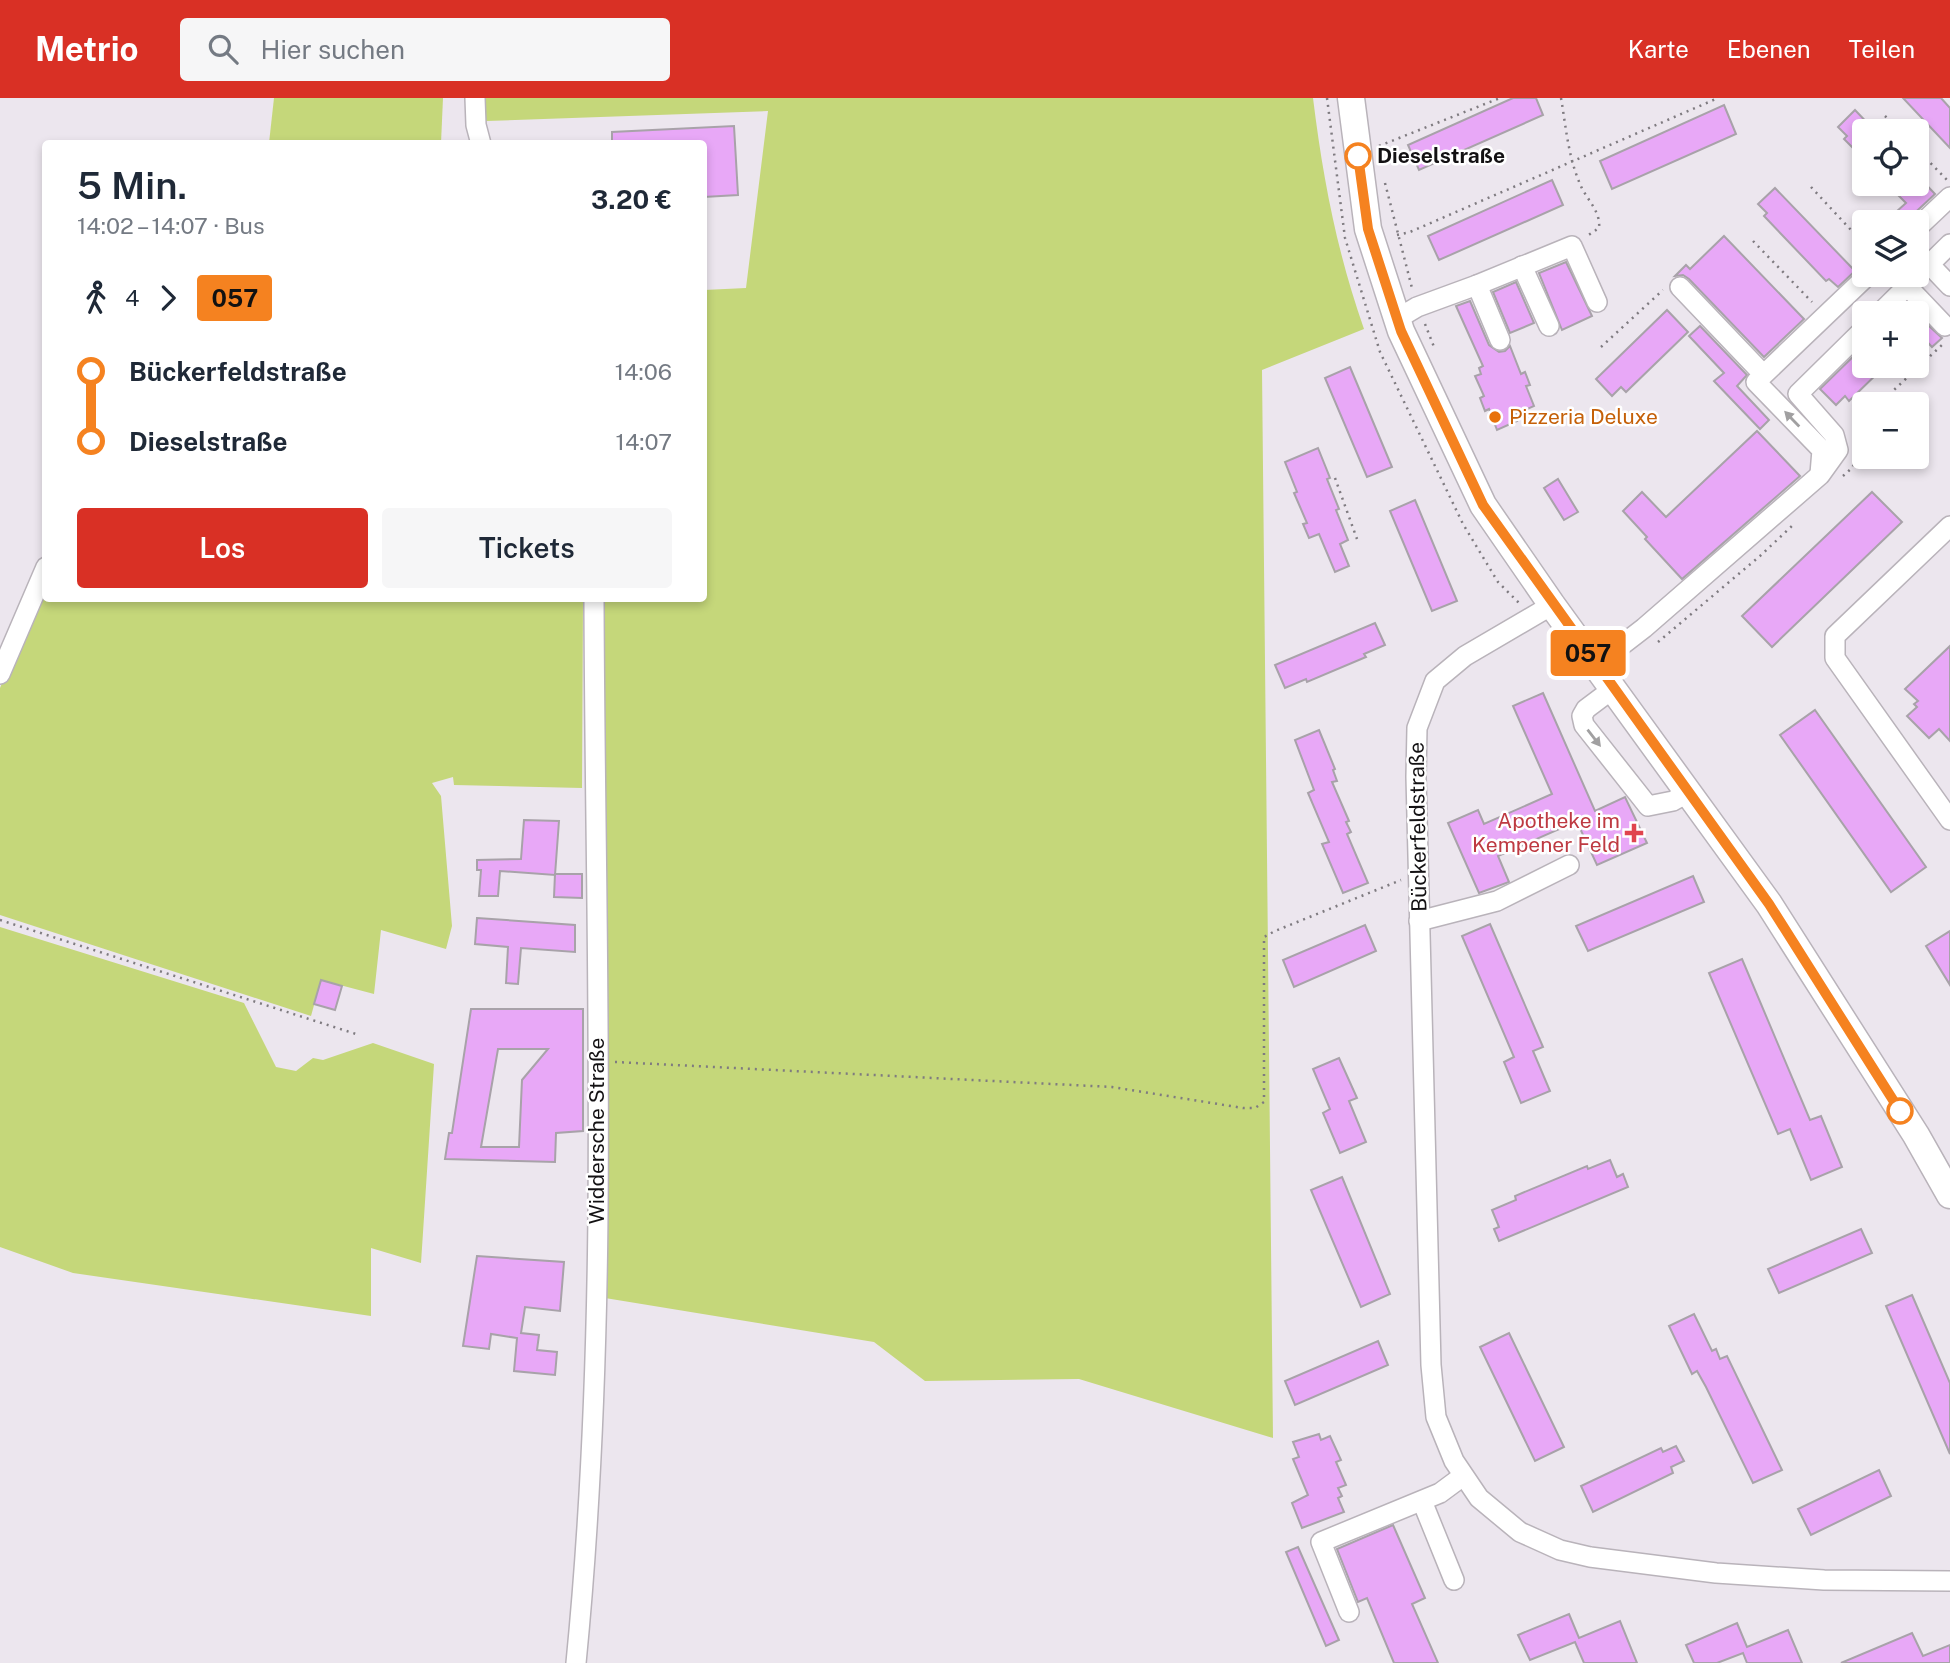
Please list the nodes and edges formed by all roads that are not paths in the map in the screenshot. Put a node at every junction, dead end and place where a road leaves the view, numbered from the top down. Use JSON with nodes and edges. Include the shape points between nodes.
{"nodes":[{"id":1,"x":475,"y":98,"type":"edge"},
{"id":2,"x":1351,"y":98,"type":"edge"},
{"id":3,"x":480,"y":140,"type":"edge"},
{"id":4,"x":1950,"y":197,"type":"edge"},
{"id":5,"x":1929,"y":217,"type":"edge"},
{"id":6,"x":1950,"y":244,"type":"edge"},
{"id":7,"x":1929,"y":264,"type":"joint"},
{"id":8,"x":1522,"y":266,"type":"junction"},
{"id":9,"x":1477,"y":285,"type":"junction"},
{"id":10,"x":1950,"y":286,"type":"edge"},
{"id":11,"x":1680,"y":287,"type":"road end"},
{"id":12,"x":1855,"y":287,"type":"edge"},
{"id":13,"x":1906,"y":287,"type":"edge"},
{"id":14,"x":1908,"y":287,"type":"edge"},
{"id":15,"x":1892,"y":301,"type":"edge"},
{"id":16,"x":1597,"y":302,"type":"dead end"},
{"id":17,"x":1397,"y":319,"type":"junction"},
{"id":18,"x":1549,"y":327,"type":"dead end"},
{"id":19,"x":1948,"y":331,"type":"edge"},
{"id":20,"x":1500,"y":340,"type":"dead end"},
{"id":21,"x":1852,"y":341,"type":"edge"},
{"id":22,"x":1763,"y":374,"type":"junction"},
{"id":23,"x":1820,"y":475,"type":"junction"},
{"id":24,"x":1950,"y":526,"type":"edge"},
{"id":25,"x":42,"y":576,"type":"edge"},
{"id":26,"x":594,"y":602,"type":"edge"},
{"id":27,"x":1552,"y":605,"type":"junction"},
{"id":28,"x":1597,"y":665,"type":"junction"},
{"id":29,"x":0,"y":674,"type":"edge"},
{"id":30,"x":1614,"y":688,"type":"junction"},
{"id":31,"x":1689,"y":792,"type":"junction"},
{"id":32,"x":1950,"y":820,"type":"edge"},
{"id":33,"x":1569,"y":865,"type":"dead end"},
{"id":34,"x":1419,"y":921,"type":"junction"},
{"id":35,"x":1950,"y":1195,"type":"edge"},
{"id":36,"x":1463,"y":1476,"type":"junction"},
{"id":37,"x":1422,"y":1500,"type":"junction"},
{"id":38,"x":1454,"y":1580,"type":"dead end"},
{"id":39,"x":1950,"y":1581,"type":"edge"},
{"id":40,"x":1349,"y":1612,"type":"dead end"},
{"id":41,"x":576,"y":1663,"type":"edge"}],
"edges":[{"from":1,"to":3,"type":"street"},
{"from":2,"to":17,"type":"main road","via":[[1368,229]]},
{"from":4,"to":5,"type":"street"},
{"from":6,"to":7,"type":"street"},
{"from":7,"to":10,"type":"street"},
{"from":8,"to":9,"type":"street"},
{"from":8,"to":16,"type":"street","via":[[1572,246]]},
{"from":8,"to":18,"type":"street"},
{"from":9,"to":17,"type":"street"},
{"from":9,"to":20,"type":"street"},
{"from":11,"to":22,"type":"street"},
{"from":12,"to":22,"type":"street"},
{"from":13,"to":15,"type":"street"},
{"from":14,"to":19,"type":"street"},
{"from":17,"to":27,"type":"main road","via":[[1483,505]]},
{"from":21,"to":23,"type":"street","via":[[1798,394],[1834,435],[1838,450]]},
{"from":23,"to":22,"type":"street","one_way":true,"via":[[1822,450],[1756,382]]},
{"from":23,"to":28,"type":"street"},
{"from":24,"to":32,"type":"street","via":[[1835,636],[1835,658]]},
{"from":25,"to":29,"type":"street"},
{"from":26,"to":41,"type":"street","name":"Widdersche Straße","via":[[596,1381]]},
{"from":27,"to":28,"type":"main road"},
{"from":27,"to":34,"type":"street","name":"Bückerfeldstraße","via":[[1465,656],[1435,681],[1417,728]]},
{"from":28,"to":30,"type":"main road"},
{"from":30,"to":31,"type":"main road"},
{"from":30,"to":31,"type":"street","one_way":true,"via":[[1586,709],[1584,725],[1648,806]]},
{"from":31,"to":35,"type":"main road","via":[[1769,904]]},
{"from":33,"to":34,"type":"street","via":[[1497,901]]},
{"from":34,"to":36,"type":"street","name":"Bückerfeldstraße","via":[[1431,1365],[1436,1417]]},
{"from":36,"to":37,"type":"street"},
{"from":36,"to":39,"type":"street","name":"Bückerfeldstraße","via":[[1479,1498],[1520,1532],[1590,1557],[1716,1573]]},
{"from":37,"to":38,"type":"street"},
{"from":37,"to":40,"type":"street","via":[[1321,1542]]}]}
